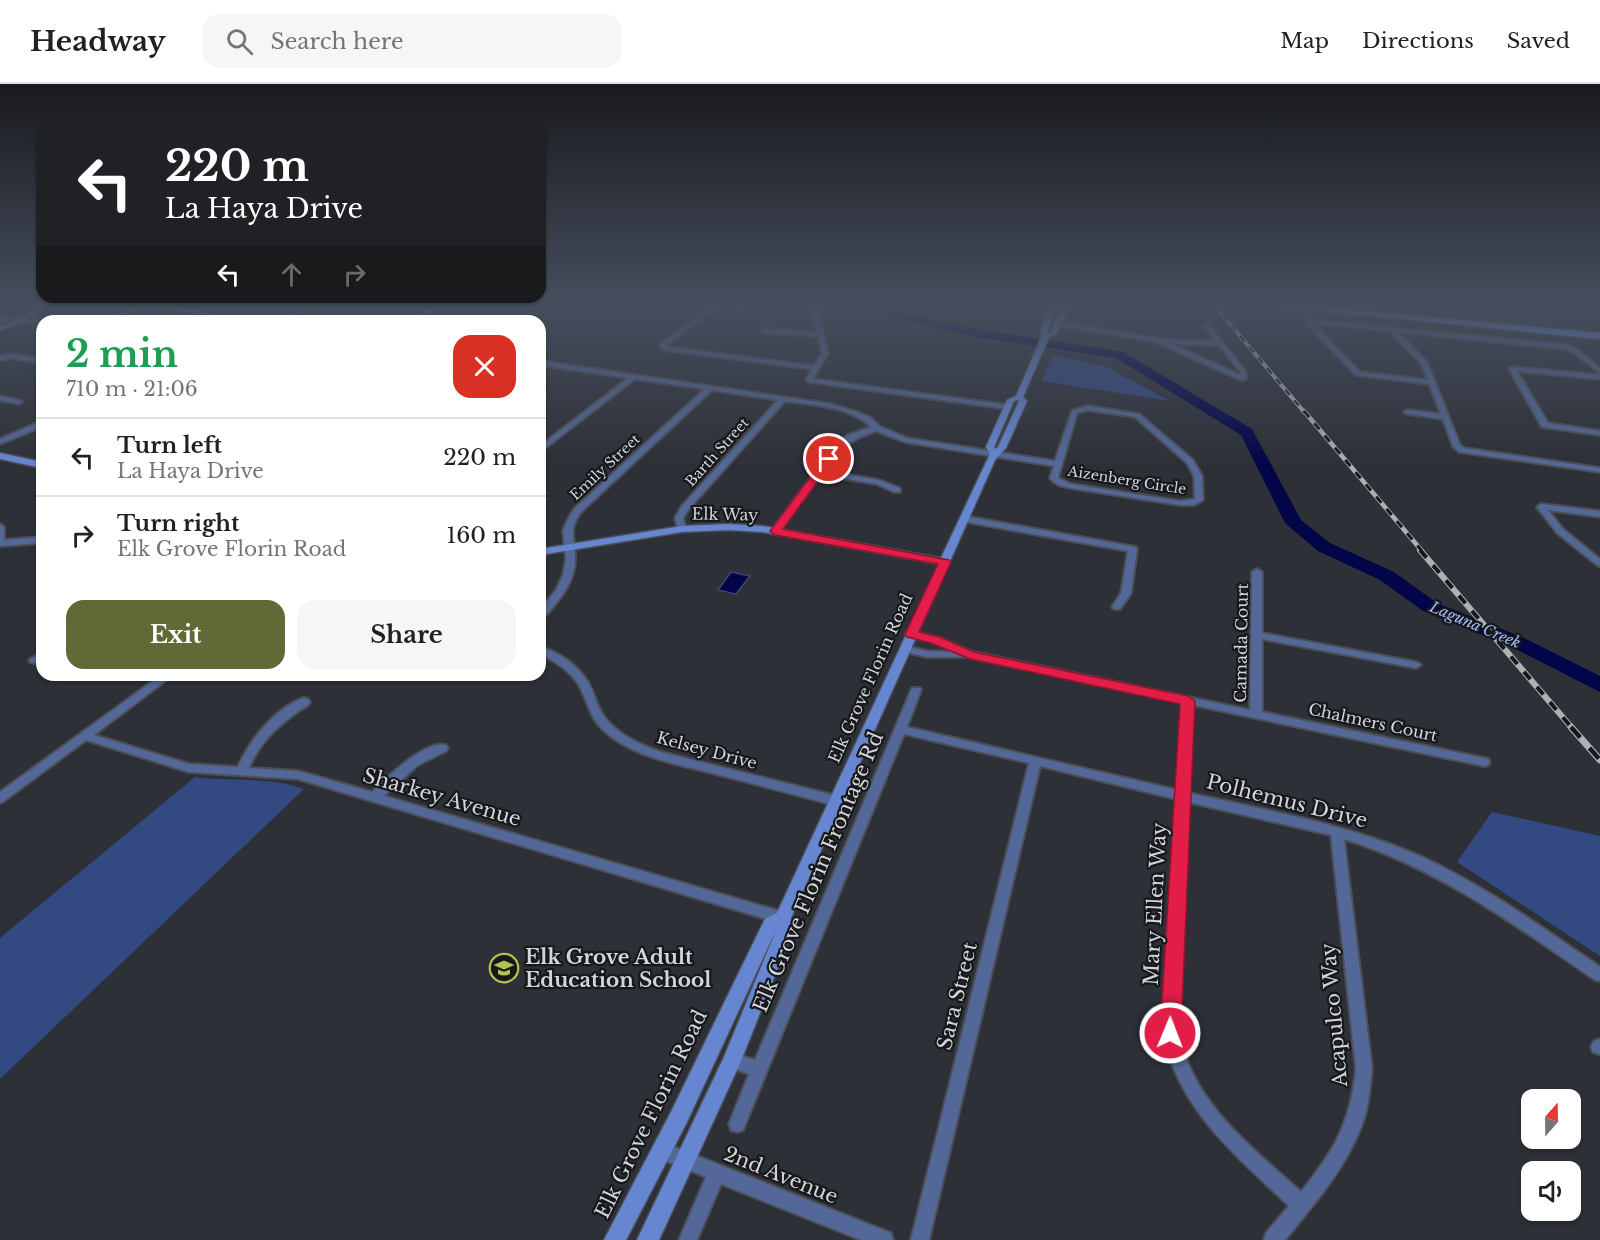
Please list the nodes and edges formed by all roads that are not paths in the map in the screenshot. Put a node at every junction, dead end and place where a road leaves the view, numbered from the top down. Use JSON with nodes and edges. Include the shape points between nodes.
{"nodes":[{"id":1,"x":737,"y":358,"type":"edge"},
{"id":2,"x":823,"y":358,"type":"edge"},
{"id":3,"x":1036,"y":358,"type":"edge"},
{"id":4,"x":1199,"y":358,"type":"edge"},
{"id":5,"x":1232,"y":358,"type":"edge"},
{"id":6,"x":1343,"y":358,"type":"edge"},
{"id":7,"x":1420,"y":358,"type":"edge"},
{"id":8,"x":1583,"y":358,"type":"edge"},
{"id":9,"x":546,"y":364,"type":"edge"},
{"id":10,"x":551,"y":365,"type":"junction"},
{"id":11,"x":546,"y":368,"type":"edge"},
{"id":12,"x":816,"y":368,"type":"junction"},
{"id":13,"x":1600,"y":372,"type":"edge"},
{"id":14,"x":633,"y":377,"type":"junction"},
{"id":15,"x":1600,"y":377,"type":"edge"},
{"id":16,"x":1432,"y":382,"type":"junction"},
{"id":17,"x":711,"y":388,"type":"junction"},
{"id":18,"x":1019,"y":397,"type":"junction"},
{"id":19,"x":0,"y":398,"type":"edge"},
{"id":20,"x":784,"y":398,"type":"junction"},
{"id":21,"x":20,"y":402,"type":"dead end"},
{"id":22,"x":1008,"y":407,"type":"junction"},
{"id":23,"x":1408,"y":412,"type":"dead end"},
{"id":24,"x":1445,"y":417,"type":"junction"},
{"id":25,"x":36,"y":427,"type":"edge"},
{"id":26,"x":876,"y":428,"type":"junction"},
{"id":27,"x":1600,"y":433,"type":"edge"},
{"id":28,"x":0,"y":442,"type":"edge"},
{"id":29,"x":546,"y":445,"type":"edge"},
{"id":30,"x":994,"y":454,"type":"junction"},
{"id":31,"x":0,"y":456,"type":"edge"},
{"id":32,"x":36,"y":464,"type":"edge"},
{"id":33,"x":1058,"y":464,"type":"junction"},
{"id":34,"x":1600,"y":470,"type":"edge"},
{"id":35,"x":819,"y":472,"type":"junction"},
{"id":36,"x":897,"y":490,"type":"dead end"},
{"id":37,"x":1600,"y":513,"type":"edge"},
{"id":38,"x":964,"y":519,"type":"junction"},
{"id":39,"x":0,"y":527,"type":"edge"},
{"id":40,"x":682,"y":529,"type":"junction"},
{"id":41,"x":775,"y":531,"type":"junction"},
{"id":42,"x":36,"y":540,"type":"edge"},
{"id":43,"x":0,"y":542,"type":"edge"},
{"id":44,"x":569,"y":549,"type":"junction"},
{"id":45,"x":546,"y":551,"type":"edge"},
{"id":46,"x":945,"y":562,"type":"junction"},
{"id":47,"x":1600,"y":563,"type":"edge"},
{"id":48,"x":1257,"y":572,"type":"dead end"},
{"id":49,"x":1117,"y":607,"type":"dead end"},
{"id":50,"x":546,"y":608,"type":"edge"},
{"id":51,"x":911,"y":634,"type":"junction"},
{"id":52,"x":1257,"y":635,"type":"junction"},
{"id":53,"x":905,"y":649,"type":"junction"},
{"id":54,"x":546,"y":653,"type":"edge"},
{"id":55,"x":970,"y":655,"type":"junction"},
{"id":56,"x":1416,"y":665,"type":"dead end"},
{"id":57,"x":160,"y":681,"type":"edge"},
{"id":58,"x":916,"y":690,"type":"dead end"},
{"id":59,"x":1188,"y":701,"type":"junction"},
{"id":60,"x":304,"y":702,"type":"dead end"},
{"id":61,"x":1256,"y":715,"type":"junction"},
{"id":62,"x":900,"y":729,"type":"junction"},
{"id":63,"x":85,"y":736,"type":"junction"},
{"id":64,"x":442,"y":748,"type":"dead end"},
{"id":65,"x":1035,"y":762,"type":"junction"},
{"id":66,"x":1484,"y":762,"type":"dead end"},
{"id":67,"x":242,"y":771,"type":"junction"},
{"id":68,"x":3,"y":792,"type":"edge"},
{"id":69,"x":1182,"y":796,"type":"junction"},
{"id":70,"x":375,"y":797,"type":"junction"},
{"id":71,"x":837,"y":801,"type":"junction"},
{"id":72,"x":1337,"y":832,"type":"junction"},
{"id":73,"x":783,"y":918,"type":"junction"},
{"id":74,"x":1600,"y":975,"type":"edge"},
{"id":75,"x":732,"y":1061,"type":"junction"},
{"id":76,"x":758,"y":1069,"type":"junction"},
{"id":77,"x":737,"y":1124,"type":"dead end"},
{"id":78,"x":662,"y":1151,"type":"junction"},
{"id":79,"x":686,"y":1160,"type":"junction"},
{"id":80,"x":717,"y":1173,"type":"junction"},
{"id":81,"x":1301,"y":1205,"type":"junction"},
{"id":82,"x":615,"y":1240,"type":"edge"},
{"id":83,"x":648,"y":1240,"type":"edge"},
{"id":84,"x":688,"y":1240,"type":"edge"},
{"id":85,"x":884,"y":1240,"type":"edge"},
{"id":86,"x":920,"y":1240,"type":"edge"},
{"id":87,"x":1272,"y":1240,"type":"edge"}],
"edges":[{"from":1,"to":12,"type":"street"},
{"from":2,"to":12,"type":"street"},
{"from":3,"to":18,"type":"main road","name":"Elk Grove Florin Road"},
{"from":4,"to":5,"type":"street","via":[[1243,379],[1244,373]]},
{"from":6,"to":16,"type":"street","via":[[1358,374]]},
{"from":7,"to":16,"type":"street"},
{"from":8,"to":13,"type":"street"},
{"from":9,"to":10,"type":"street","name":"Aizenberg Circle"},
{"from":10,"to":11,"type":"street"},
{"from":10,"to":14,"type":"street","name":"Aizenberg Circle"},
{"from":12,"to":22,"type":"street","via":[[808,380]]},
{"from":14,"to":17,"type":"street","name":"Aizenberg Circle"},
{"from":14,"to":29,"type":"street"},
{"from":15,"to":27,"type":"street","via":[[1512,369],[1545,425]]},
{"from":16,"to":24,"type":"street"},
{"from":17,"to":20,"type":"street","name":"Aizenberg Circle"},
{"from":17,"to":44,"type":"street","name":"Emily Street","via":[[577,511],[569,526]]},
{"from":18,"to":22,"type":"main road","name":"Elk Grove Florin Road","via":[[1011,400]]},
{"from":18,"to":30,"type":"main road","name":"Elk Grove Florin Road","via":[[1023,401],[1002,448]]},
{"from":19,"to":21,"type":"street"},
{"from":20,"to":26,"type":"street","name":"Aizenberg Circle","via":[[852,411]]},
{"from":20,"to":40,"type":"street","name":"Barth Street","via":[[684,509],[679,518]]},
{"from":22,"to":30,"type":"main road","name":"Elk Grove Florin Road","via":[[990,447]]},
{"from":23,"to":24,"type":"street"},
{"from":24,"to":34,"type":"street","via":[[1462,450]]},
{"from":25,"to":28,"type":"street"},
{"from":26,"to":30,"type":"street","name":"Aizenberg Circle","via":[[913,442]]},
{"from":26,"to":35,"type":"street","via":[[842,443]]},
{"from":30,"to":33,"type":"street","name":"Aizenberg Circle"},
{"from":30,"to":38,"type":"main road","name":"Elk Grove Florin Road"},
{"from":31,"to":32,"type":"main road"},
{"from":33,"to":33,"type":"street","name":"Aizenberg Circle","via":[[1054,478],[1065,486],[1180,503],[1194,503],[1199,498],[1198,476],[1190,462],[1137,415],[1088,408],[1076,411]]},
{"from":35,"to":36,"type":"street","via":[[879,482]]},
{"from":35,"to":41,"type":"street"},
{"from":37,"to":47,"type":"street","via":[[1541,507],[1560,531]]},
{"from":38,"to":46,"type":"main road","name":"Elk Grove Florin Road"},
{"from":38,"to":49,"type":"street","via":[[1133,549],[1126,593]]},
{"from":39,"to":43,"type":"street"},
{"from":40,"to":41,"type":"main road","name":"Elk Way","via":[[728,526]]},
{"from":40,"to":44,"type":"main road","name":"Elk Way"},
{"from":41,"to":46,"type":"main road","name":"Elk Way"},
{"from":42,"to":43,"type":"street"},
{"from":44,"to":45,"type":"main road","name":"Elk Way"},
{"from":44,"to":50,"type":"street","name":"Emily Street","via":[[571,562],[565,583]]},
{"from":46,"to":51,"type":"main road","name":"Elk Grove Florin Road"},
{"from":48,"to":52,"type":"street","name":"Camada Court"},
{"from":51,"to":53,"type":"main road","name":"Elk Grove Florin Road"},
{"from":51,"to":55,"type":"street"},
{"from":52,"to":56,"type":"street"},
{"from":52,"to":61,"type":"street","name":"Camada Court"},
{"from":53,"to":55,"type":"street"},
{"from":53,"to":71,"type":"main road","name":"Elk Grove Florin Road"},
{"from":54,"to":71,"type":"street","name":"Kelsey Drive","via":[[574,672],[603,722],[637,747]]},
{"from":55,"to":59,"type":"street","name":"Chalmers Court"},
{"from":57,"to":63,"type":"street"},
{"from":58,"to":62,"type":"street","name":"Elk Grove Florin Frontage Rd"},
{"from":59,"to":61,"type":"street","name":"Chalmers Court"},
{"from":59,"to":69,"type":"street","name":"Mary Ellen Way"},
{"from":60,"to":67,"type":"street","via":[[261,737]]},
{"from":61,"to":66,"type":"street","name":"Chalmers Court"},
{"from":62,"to":65,"type":"street","name":"Polhemus Drive"},
{"from":62,"to":76,"type":"street","name":"Elk Grove Florin Frontage Rd"},
{"from":63,"to":67,"type":"street","name":"Sharkey Avenue","via":[[183,766]]},
{"from":63,"to":68,"type":"street"},
{"from":64,"to":70,"type":"street","via":[[404,768]]},
{"from":65,"to":69,"type":"street","name":"Polhemus Drive"},
{"from":65,"to":86,"type":"street","name":"Sara Street"},
{"from":67,"to":70,"type":"street","name":"Sharkey Avenue","via":[[298,775]]},
{"from":69,"to":72,"type":"street","name":"Polhemus Drive"},
{"from":69,"to":81,"type":"street","name":"Mary Ellen Way","via":[[1170,1017],[1174,1050],[1179,1067],[1213,1120]]},
{"from":70,"to":73,"type":"street","name":"Sharkey Avenue"},
{"from":71,"to":73,"type":"main road","name":"Elk Grove Florin Road"},
{"from":72,"to":74,"type":"street","name":"Polhemus Drive","via":[[1392,849],[1448,874]]},
{"from":72,"to":81,"type":"street","name":"Acapulco Way","via":[[1363,1085],[1353,1130],[1339,1158]]},
{"from":73,"to":75,"type":"main road","name":"Elk Grove Florin Road","via":[[786,927]]},
{"from":73,"to":78,"type":"main road","name":"Elk Grove Florin Road","via":[[771,924]]},
{"from":75,"to":76,"type":"street"},
{"from":75,"to":79,"type":"main road","name":"Elk Grove Florin Road"},
{"from":76,"to":77,"type":"street","name":"Elk Grove Florin Frontage Rd"},
{"from":78,"to":79,"type":"street","name":"2nd Avenue"},
{"from":78,"to":82,"type":"main road","name":"Elk Grove Florin Road"},
{"from":79,"to":80,"type":"street","name":"2nd Avenue"},
{"from":79,"to":83,"type":"main road","name":"Elk Grove Florin Road"},
{"from":80,"to":84,"type":"street"},
{"from":80,"to":85,"type":"street","name":"2nd Avenue"},
{"from":81,"to":87,"type":"street","name":"Acapulco Way"}]}
